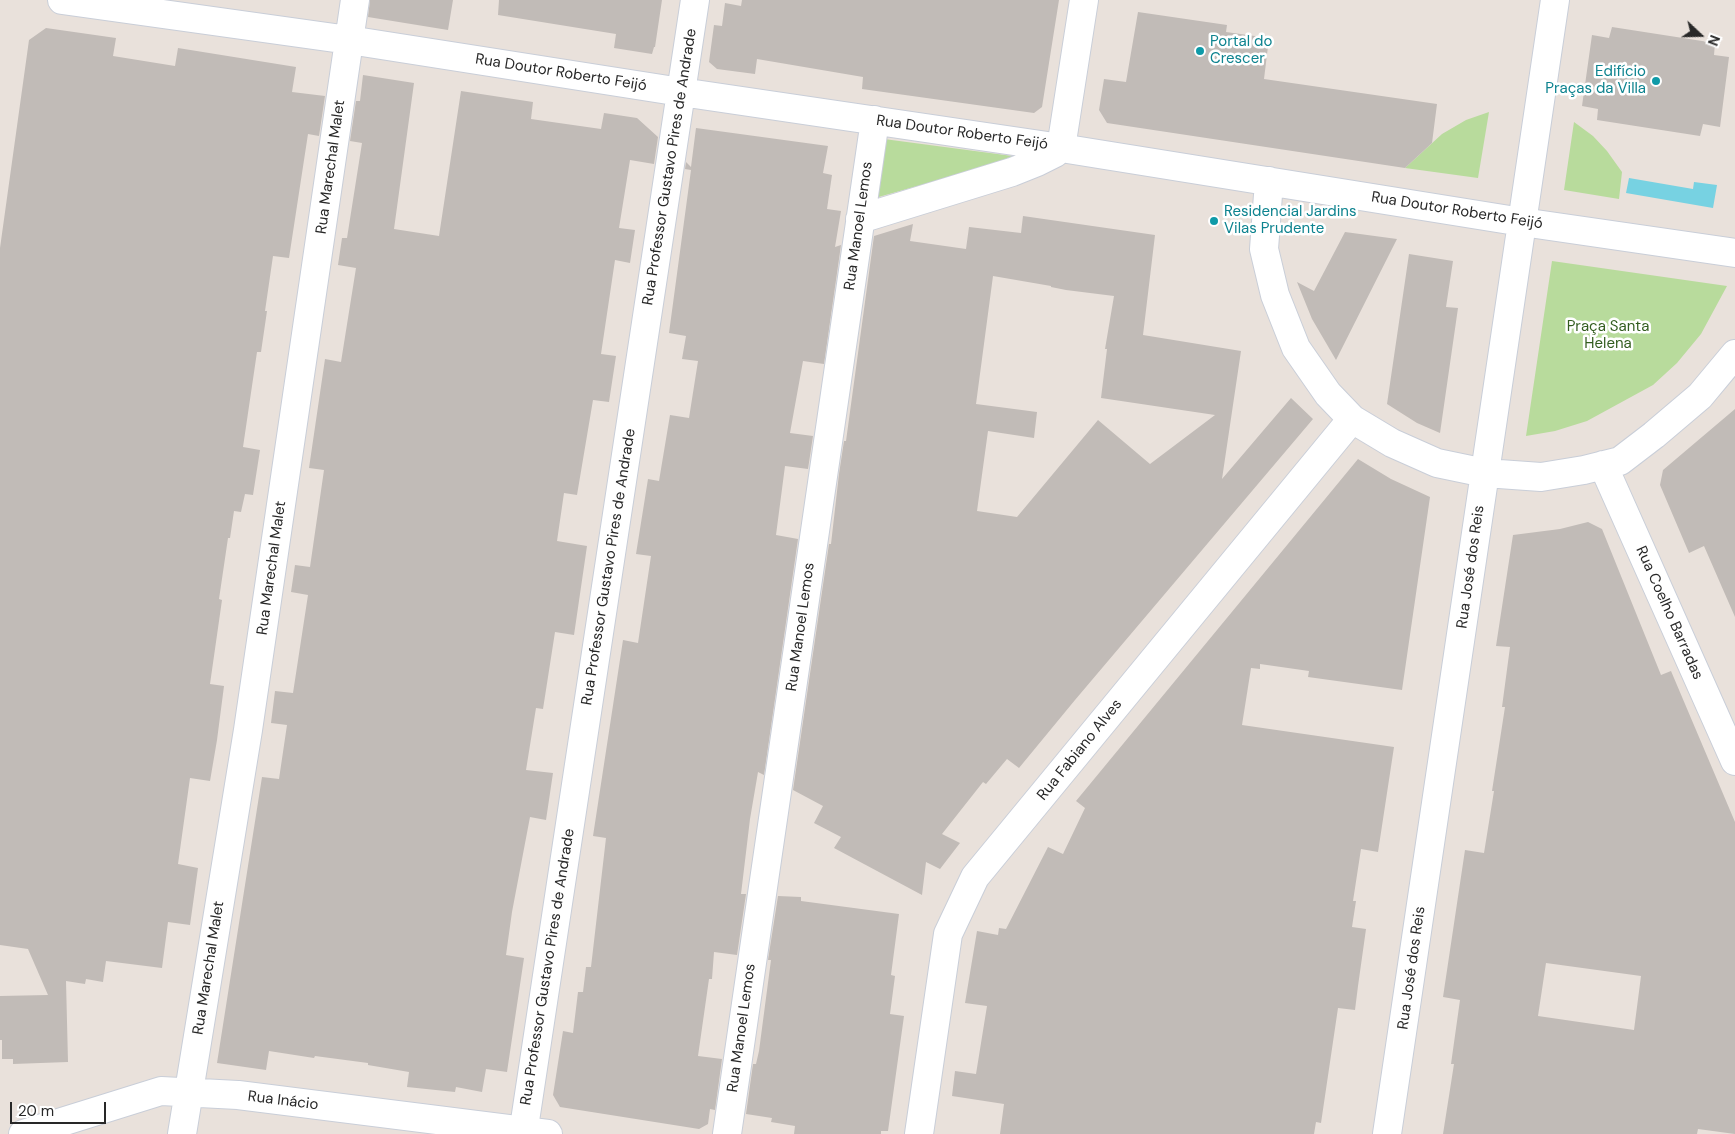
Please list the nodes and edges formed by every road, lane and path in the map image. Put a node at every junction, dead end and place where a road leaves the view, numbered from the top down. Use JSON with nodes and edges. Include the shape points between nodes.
{"nodes":[{"id":1,"x":62,"y":0,"type":"edge"},
{"id":2,"x":355,"y":0,"type":"edge"},
{"id":3,"x":695,"y":0,"type":"edge"},
{"id":4,"x":1084,"y":0,"type":"edge"},
{"id":5,"x":1555,"y":0,"type":"edge"},
{"id":6,"x":350,"y":40,"type":"junction"},
{"id":7,"x":681,"y":92,"type":"junction"},
{"id":8,"x":875,"y":120,"type":"junction"},
{"id":9,"x":1061,"y":148,"type":"junction"},
{"id":10,"x":1269,"y":181,"type":"junction"},
{"id":11,"x":860,"y":219,"type":"junction"},
{"id":12,"x":1522,"y":222,"type":"junction"},
{"id":13,"x":1735,"y":253,"type":"edge"},
{"id":14,"x":1735,"y":354,"type":"edge"},
{"id":15,"x":1352,"y":418,"type":"junction"},
{"id":16,"x":1603,"y":465,"type":"junction"},
{"id":17,"x":1485,"y":473,"type":"junction"},
{"id":18,"x":1735,"y":761,"type":"edge"},
{"id":19,"x":189,"y":1092,"type":"junction"},
{"id":20,"x":531,"y":1133,"type":"edge"},
{"id":21,"x":23,"y":1134,"type":"edge"},
{"id":22,"x":182,"y":1134,"type":"edge"},
{"id":23,"x":727,"y":1134,"type":"edge"},
{"id":24,"x":919,"y":1134,"type":"edge"},
{"id":25,"x":1387,"y":1134,"type":"edge"}],
"edges":[{"from":1,"to":6,"type":"street","name":"Rua Doutor Roberto Feijó"},
{"from":2,"to":6,"type":"street","name":"Rua Marechal Malet"},
{"from":3,"to":7,"type":"street","name":"Rua Professor Gustavo Pires de Andrade"},
{"from":4,"to":9,"type":"street"},
{"from":5,"to":12,"type":"street","name":"Rua José dos Reis"},
{"from":6,"to":7,"type":"street","name":"Rua Doutor Roberto Feijó"},
{"from":6,"to":19,"type":"street","name":"Rua Marechal Malet","via":[[248,730]]},
{"from":7,"to":8,"type":"street","name":"Rua Doutor Roberto Feijó"},
{"from":7,"to":20,"type":"street","name":"Rua Professor Gustavo Pires de Andrade"},
{"from":8,"to":9,"type":"street","name":"Rua Doutor Roberto Feijó"},
{"from":8,"to":11,"type":"street","name":"Rua Manoel Lemos"},
{"from":9,"to":10,"type":"street","name":"Rua Doutor Roberto Feijó"},
{"from":9,"to":11,"type":"street","name":"Rua Doutor Roberto Feijó","via":[[1012,172]]},
{"from":10,"to":12,"type":"street","name":"Rua Doutor Roberto Feijó"},
{"from":10,"to":15,"type":"street","via":[[1264,250],[1274,295],[1296,348],[1328,394]]},
{"from":11,"to":23,"type":"street","name":"Rua Manoel Lemos"},
{"from":12,"to":13,"type":"street","name":"Rua Doutor Roberto Feijó"},
{"from":12,"to":17,"type":"street","name":"Rua José dos Reis"},
{"from":14,"to":16,"type":"street","via":[[1700,396],[1667,424],[1620,460]]},
{"from":15,"to":17,"type":"street","via":[[1392,443],[1437,463]]},
{"from":15,"to":24,"type":"street","name":"Rua Fabiano Alves","via":[[975,877],[948,934]]},
{"from":16,"to":17,"type":"street","via":[[1541,476]]},
{"from":16,"to":18,"type":"street","name":"Rua Coelho Barradas"},
{"from":17,"to":25,"type":"street","name":"Rua José dos Reis"},
{"from":19,"to":20,"type":"street","name":"Rua Inácio","via":[[238,1095]]},
{"from":19,"to":21,"type":"street","name":"Rua Inácio","via":[[161,1091]]},
{"from":19,"to":22,"type":"street","name":"Rua Marechal Malet"}]}
